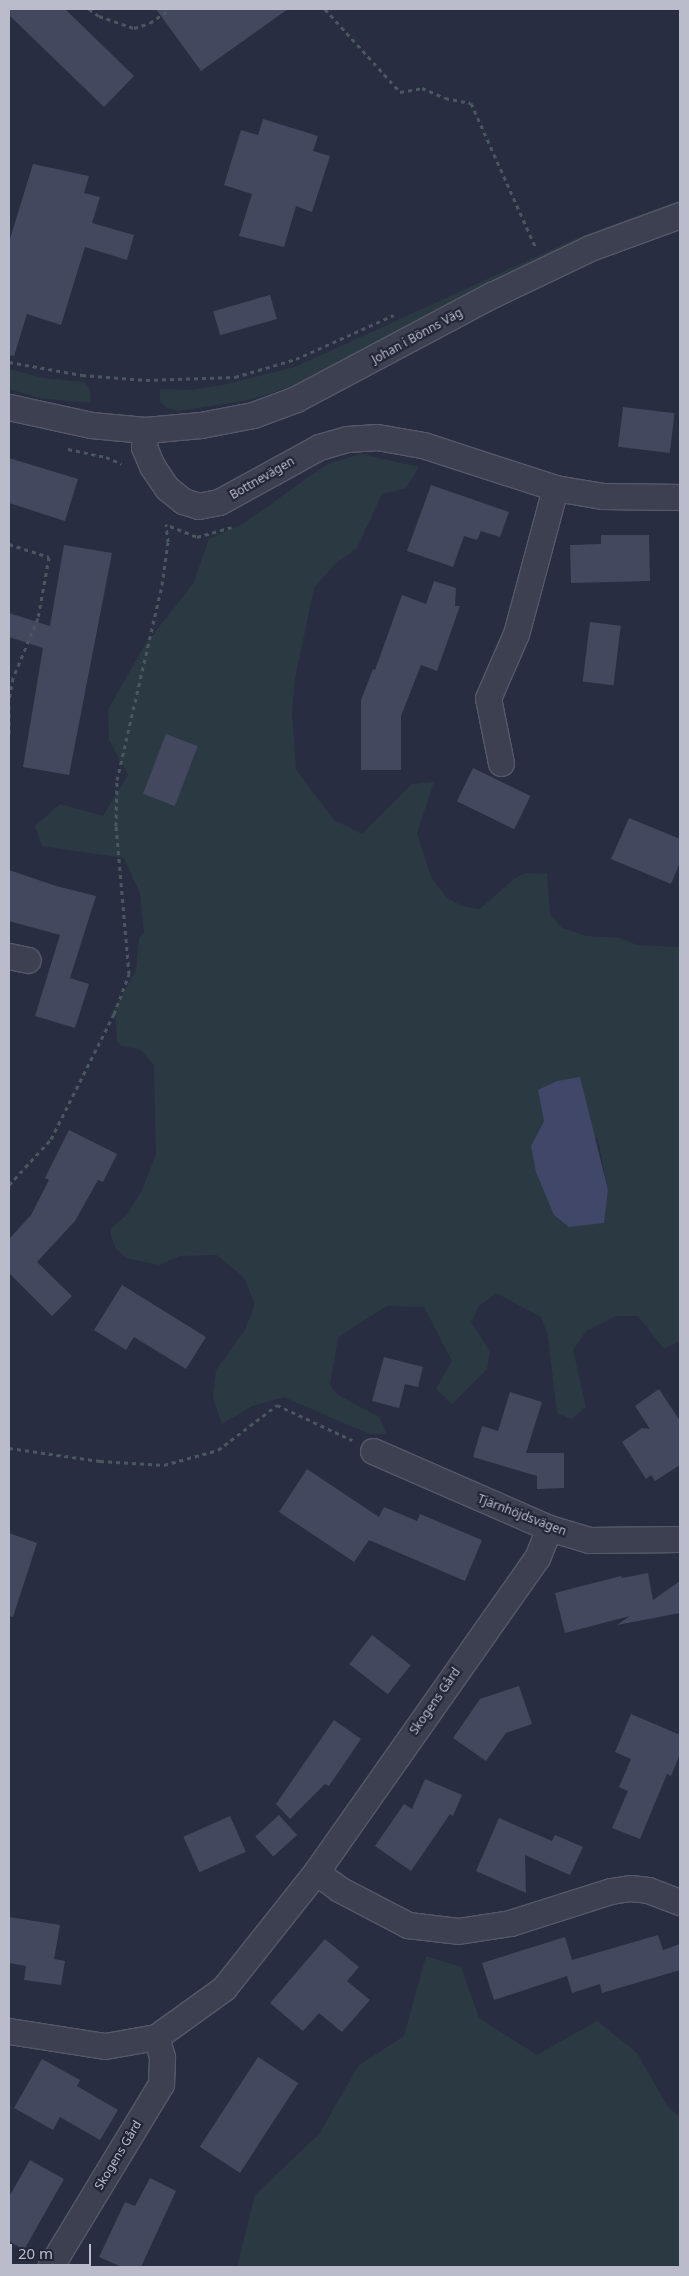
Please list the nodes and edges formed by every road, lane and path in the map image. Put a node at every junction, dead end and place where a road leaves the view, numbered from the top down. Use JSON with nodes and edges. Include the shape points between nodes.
{"nodes":[{"id":1,"x":89,"y":9,"type":"edge"},
{"id":2,"x":170,"y":9,"type":"edge"},
{"id":3,"x":325,"y":9,"type":"edge"},
{"id":4,"x":680,"y":215,"type":"edge"},
{"id":5,"x":543,"y":243,"type":"dead end"},
{"id":6,"x":535,"y":246,"type":"junction"},
{"id":7,"x":526,"y":251,"type":"dead end"},
{"id":8,"x":399,"y":313,"type":"dead end"},
{"id":9,"x":9,"y":362,"type":"edge"},
{"id":10,"x":9,"y":407,"type":"edge"},
{"id":11,"x":145,"y":430,"type":"junction"},
{"id":12,"x":555,"y":488,"type":"junction"},
{"id":13,"x":680,"y":497,"type":"edge"},
{"id":14,"x":166,"y":524,"type":"dead end"},
{"id":15,"x":9,"y":544,"type":"edge"},
{"id":16,"x":9,"y":701,"type":"edge"},
{"id":17,"x":9,"y":706,"type":"edge"},
{"id":18,"x":9,"y":736,"type":"edge"},
{"id":19,"x":501,"y":763,"type":"dead end"},
{"id":20,"x":9,"y":1185,"type":"edge"},
{"id":21,"x":9,"y":1448,"type":"edge"},
{"id":22,"x":373,"y":1451,"type":"joint"},
{"id":23,"x":549,"y":1528,"type":"junction"},
{"id":24,"x":680,"y":1539,"type":"edge"},
{"id":25,"x":316,"y":1872,"type":"junction"},
{"id":26,"x":680,"y":1902,"type":"edge"},
{"id":27,"x":9,"y":2031,"type":"edge"},
{"id":28,"x":156,"y":2037,"type":"junction"},
{"id":29,"x":50,"y":2267,"type":"edge"}],
"edges":[{"from":1,"to":2,"type":"path","via":[[125,27],[134,28]]},
{"from":3,"to":6,"type":"path","via":[[400,92],[422,88],[444,98],[471,103]]},
{"from":4,"to":11,"type":"street","name":"Johan i Bönns Väg","via":[[590,248],[501,290],[296,399],[210,424]]},
{"from":5,"to":6,"type":"path"},
{"from":6,"to":7,"type":"path"},
{"from":8,"to":9,"type":"path","via":[[296,359],[235,377],[184,381],[82,375]]},
{"from":10,"to":11,"type":"street","via":[[90,425]]},
{"from":11,"to":12,"type":"street","name":"Bottnevägen","via":[[144,447],[157,474],[167,488],[183,501],[198,506],[219,502],[319,447],[347,439],[377,437],[423,445]]},
{"from":12,"to":13,"type":"street","name":"Bottnevägen","via":[[603,496]]},
{"from":12,"to":19,"type":"street","via":[[516,634],[488,698]]},
{"from":14,"to":20,"type":"path","via":[[168,542],[162,586],[117,780],[116,826],[129,974],[114,1014],[51,1139]]},
{"from":15,"to":16,"type":"path","via":[[49,557],[38,618],[14,678]]},
{"from":17,"to":18,"type":"path"},
{"from":21,"to":22,"type":"path","via":[[100,1461],[164,1465],[218,1450],[277,1404]]},
{"from":22,"to":23,"type":"street","name":"Tjärnhöjdsvägen"},
{"from":23,"to":24,"type":"street","name":"Tjärnhöjdsvägen","via":[[589,1540]]},
{"from":23,"to":25,"type":"street","name":"Skogens Gård","via":[[537,1558]]},
{"from":25,"to":26,"type":"street","via":[[339,1889],[408,1925],[458,1931],[510,1923],[610,1890],[648,1890]]},
{"from":25,"to":28,"type":"street","name":"Skogens Gård","via":[[224,1988]]},
{"from":27,"to":28,"type":"street","name":"Skogens Gård","via":[[105,2046]]},
{"from":28,"to":29,"type":"street","name":"Skogens Gård","via":[[162,2057],[161,2084]]}]}
